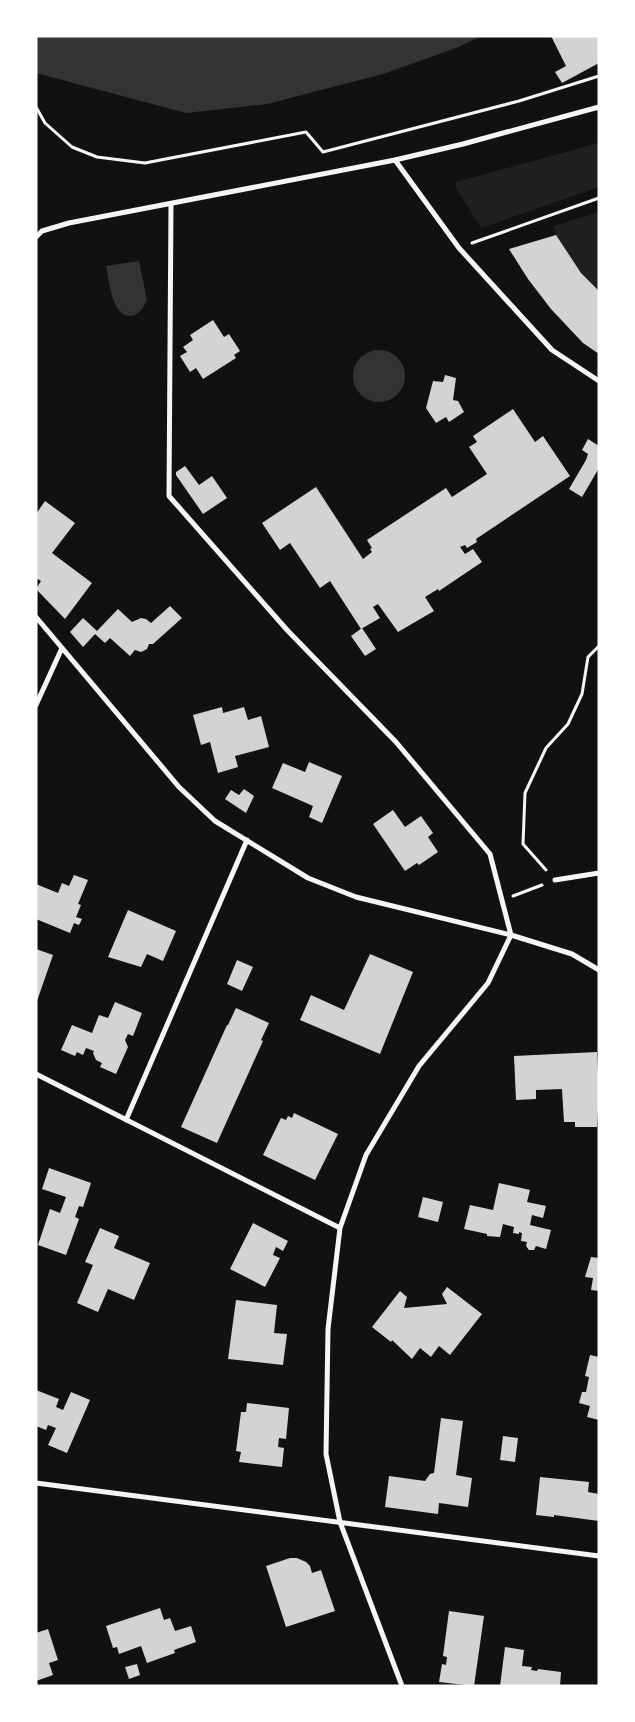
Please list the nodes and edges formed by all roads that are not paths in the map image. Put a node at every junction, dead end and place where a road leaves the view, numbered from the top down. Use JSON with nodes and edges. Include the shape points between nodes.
{"nodes":[{"id":1,"x":599,"y":107,"type":"edge"},
{"id":2,"x":395,"y":160,"type":"junction"},
{"id":3,"x":171,"y":204,"type":"junction"},
{"id":4,"x":36,"y":236,"type":"edge"},
{"id":5,"x":599,"y":381,"type":"edge"},
{"id":6,"x":36,"y":617,"type":"edge"},
{"id":7,"x":62,"y":648,"type":"junction"},
{"id":8,"x":36,"y":705,"type":"edge"},
{"id":9,"x":247,"y":840,"type":"junction"},
{"id":10,"x":599,"y":873,"type":"edge"},
{"id":11,"x":555,"y":880,"type":"road end"},
{"id":12,"x":511,"y":935,"type":"junction"},
{"id":13,"x":599,"y":970,"type":"edge"},
{"id":14,"x":36,"y":1074,"type":"edge"},
{"id":15,"x":126,"y":1120,"type":"junction"},
{"id":16,"x":340,"y":1228,"type":"junction"},
{"id":17,"x":36,"y":1483,"type":"edge"},
{"id":18,"x":340,"y":1522,"type":"junction"},
{"id":19,"x":599,"y":1556,"type":"edge"},
{"id":20,"x":402,"y":1686,"type":"edge"}],
"edges":[{"from":1,"to":2,"type":"street"},
{"from":2,"to":3,"type":"street"},
{"from":2,"to":5,"type":"street","via":[[459,248],[552,350]]},
{"from":3,"to":4,"type":"street","via":[[69,222],[42,230]]},
{"from":3,"to":12,"type":"street","via":[[169,496],[288,631],[396,742],[490,854]]},
{"from":6,"to":7,"type":"street"},
{"from":7,"to":8,"type":"street"},
{"from":7,"to":9,"type":"street","via":[[179,787],[216,821]]},
{"from":9,"to":12,"type":"street","via":[[308,878],[356,897]]},
{"from":9,"to":15,"type":"street"},
{"from":10,"to":11,"type":"street"},
{"from":12,"to":13,"type":"street","via":[[572,954]]},
{"from":12,"to":16,"type":"street","via":[[488,983],[418,1066],[366,1155]]},
{"from":14,"to":15,"type":"street"},
{"from":15,"to":16,"type":"street"},
{"from":16,"to":18,"type":"street","via":[[328,1329],[326,1454]]},
{"from":17,"to":18,"type":"street"},
{"from":18,"to":19,"type":"street"},
{"from":18,"to":20,"type":"street"}]}
